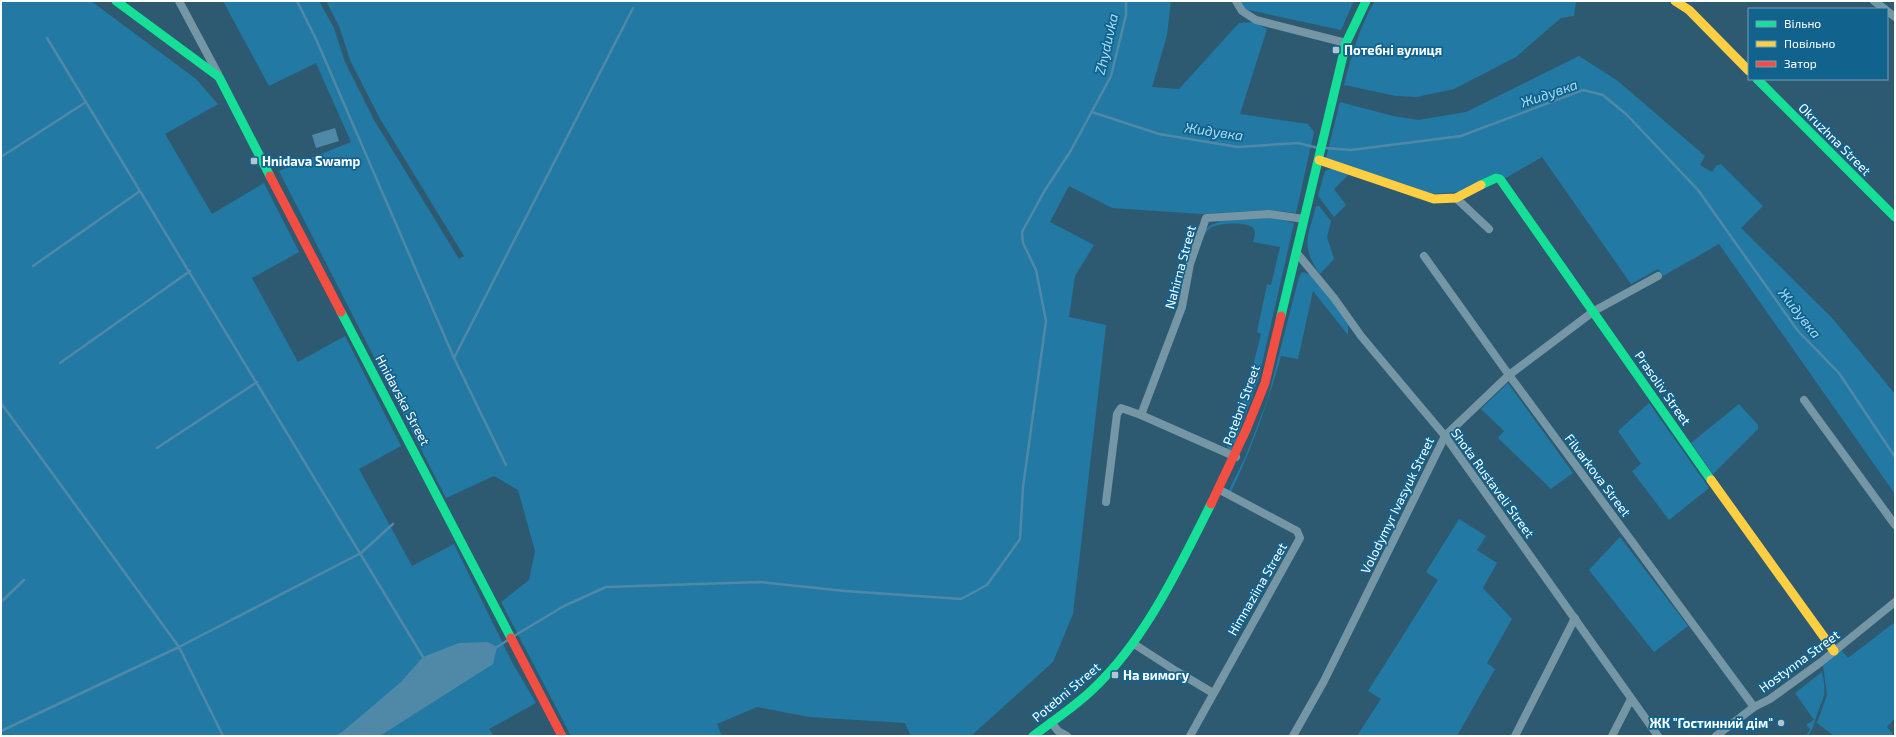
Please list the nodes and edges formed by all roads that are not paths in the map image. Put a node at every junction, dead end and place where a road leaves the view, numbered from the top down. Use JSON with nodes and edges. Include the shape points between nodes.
{"nodes":[{"id":1,"x":116,"y":1,"type":"edge"},
{"id":2,"x":179,"y":1,"type":"edge"},
{"id":3,"x":1236,"y":1,"type":"edge"},
{"id":4,"x":1366,"y":1,"type":"edge"},
{"id":5,"x":1675,"y":1,"type":"edge"},
{"id":6,"x":1874,"y":1,"type":"edge"},
{"id":7,"x":1883,"y":8,"type":"edge"},
{"id":8,"x":1346,"y":43,"type":"junction"},
{"id":9,"x":1748,"y":70,"type":"edge"},
{"id":10,"x":219,"y":77,"type":"junction"},
{"id":11,"x":1758,"y":80,"type":"edge"},
{"id":12,"x":1319,"y":157,"type":"junction"},
{"id":13,"x":1456,"y":198,"type":"junction"},
{"id":14,"x":1895,"y":217,"type":"edge"},
{"id":15,"x":1304,"y":219,"type":"junction"},
{"id":16,"x":1489,"y":229,"type":"dead end"},
{"id":17,"x":1296,"y":252,"type":"junction"},
{"id":18,"x":1424,"y":256,"type":"dead end"},
{"id":19,"x":1658,"y":276,"type":"dead end"},
{"id":20,"x":1594,"y":312,"type":"junction"},
{"id":21,"x":1509,"y":375,"type":"junction"},
{"id":22,"x":1804,"y":400,"type":"dead end"},
{"id":23,"x":1142,"y":415,"type":"junction"},
{"id":24,"x":1445,"y":436,"type":"junction"},
{"id":25,"x":1236,"y":457,"type":"junction"},
{"id":26,"x":1220,"y":490,"type":"junction"},
{"id":27,"x":1106,"y":502,"type":"dead end"},
{"id":28,"x":1895,"y":525,"type":"edge"},
{"id":29,"x":1895,"y":602,"type":"edge"},
{"id":30,"x":1575,"y":618,"type":"junction"},
{"id":31,"x":1134,"y":644,"type":"junction"},
{"id":32,"x":1834,"y":651,"type":"junction"},
{"id":33,"x":1213,"y":692,"type":"junction"},
{"id":34,"x":1631,"y":698,"type":"junction"},
{"id":35,"x":1754,"y":706,"type":"junction"},
{"id":36,"x":1051,"y":722,"type":"junction"},
{"id":37,"x":562,"y":736,"type":"edge"},
{"id":38,"x":1033,"y":736,"type":"edge"},
{"id":39,"x":1067,"y":736,"type":"edge"},
{"id":40,"x":1190,"y":736,"type":"edge"},
{"id":41,"x":1293,"y":736,"type":"edge"},
{"id":42,"x":1515,"y":736,"type":"edge"},
{"id":43,"x":1612,"y":736,"type":"edge"},
{"id":44,"x":1658,"y":736,"type":"edge"},
{"id":45,"x":1716,"y":736,"type":"edge"}],
"edges":[{"from":1,"to":10,"type":"street","name":"Hnidavska Street"},
{"from":2,"to":10,"type":"street","name":"Hnidavska Street"},
{"from":3,"to":8,"type":"street","via":[[1242,11],[1256,20]]},
{"from":4,"to":8,"type":"street","name":"Potebni Street"},
{"from":5,"to":9,"type":"street","via":[[1689,10]]},
{"from":6,"to":7,"type":"street"},
{"from":8,"to":12,"type":"street","name":"Potebni Street"},
{"from":10,"to":37,"type":"street","name":"Hnidavska Street"},
{"from":11,"to":14,"type":"street","name":"Okruzhna Street"},
{"from":12,"to":13,"type":"street","via":[[1418,195],[1434,199]]},
{"from":12,"to":15,"type":"street","name":"Potebni Street"},
{"from":13,"to":16,"type":"street"},
{"from":13,"to":20,"type":"street","name":"Prasoliv Street","via":[[1496,178],[1500,180]]},
{"from":15,"to":17,"type":"street","name":"Potebni Street"},
{"from":15,"to":23,"type":"street","name":"Nahirna Street","via":[[1269,214],[1206,218],[1190,264],[1182,307]]},
{"from":17,"to":24,"type":"street","name":"Shota Rustaveli Street","via":[[1361,336]]},
{"from":17,"to":25,"type":"street","name":"Potebni Street","via":[[1265,383]]},
{"from":18,"to":21,"type":"street","name":"Filvarkova Street"},
{"from":19,"to":20,"type":"street","name":"Volodymyr Ivasyuk Street"},
{"from":20,"to":21,"type":"street","name":"Volodymyr Ivasyuk Street"},
{"from":20,"to":32,"type":"street","name":"Prasoliv Street"},
{"from":21,"to":24,"type":"street","name":"Volodymyr Ivasyuk Street"},
{"from":21,"to":35,"type":"street","name":"Filvarkova Street"},
{"from":22,"to":28,"type":"street"},
{"from":23,"to":25,"type":"street"},
{"from":23,"to":27,"type":"street","via":[[1124,408],[1118,411]]},
{"from":24,"to":30,"type":"street","name":"Shota Rustaveli Street"},
{"from":24,"to":41,"type":"street","name":"Volodymyr Ivasyuk Street","via":[[1324,681]]},
{"from":25,"to":26,"type":"street","name":"Potebni Street"},
{"from":26,"to":31,"type":"street","name":"Potebni Street"},
{"from":26,"to":33,"type":"street","name":"Himnaziina Street","via":[[1297,531],[1300,538]]},
{"from":29,"to":32,"type":"street","name":"Hostynna Street"},
{"from":30,"to":34,"type":"street","name":"Shota Rustaveli Street"},
{"from":30,"to":42,"type":"street"},
{"from":31,"to":33,"type":"street"},
{"from":31,"to":36,"type":"street","name":"Potebni Street","via":[[1094,688]]},
{"from":32,"to":35,"type":"street","name":"Hostynna Street","via":[[1770,699]]},
{"from":33,"to":40,"type":"street","name":"Himnaziina Street"},
{"from":34,"to":43,"type":"street"},
{"from":34,"to":44,"type":"street","name":"Shota Rustaveli Street"},
{"from":35,"to":45,"type":"street","name":"Hostynna Street"},
{"from":36,"to":38,"type":"street","name":"Potebni Street"},
{"from":36,"to":39,"type":"street"}]}
